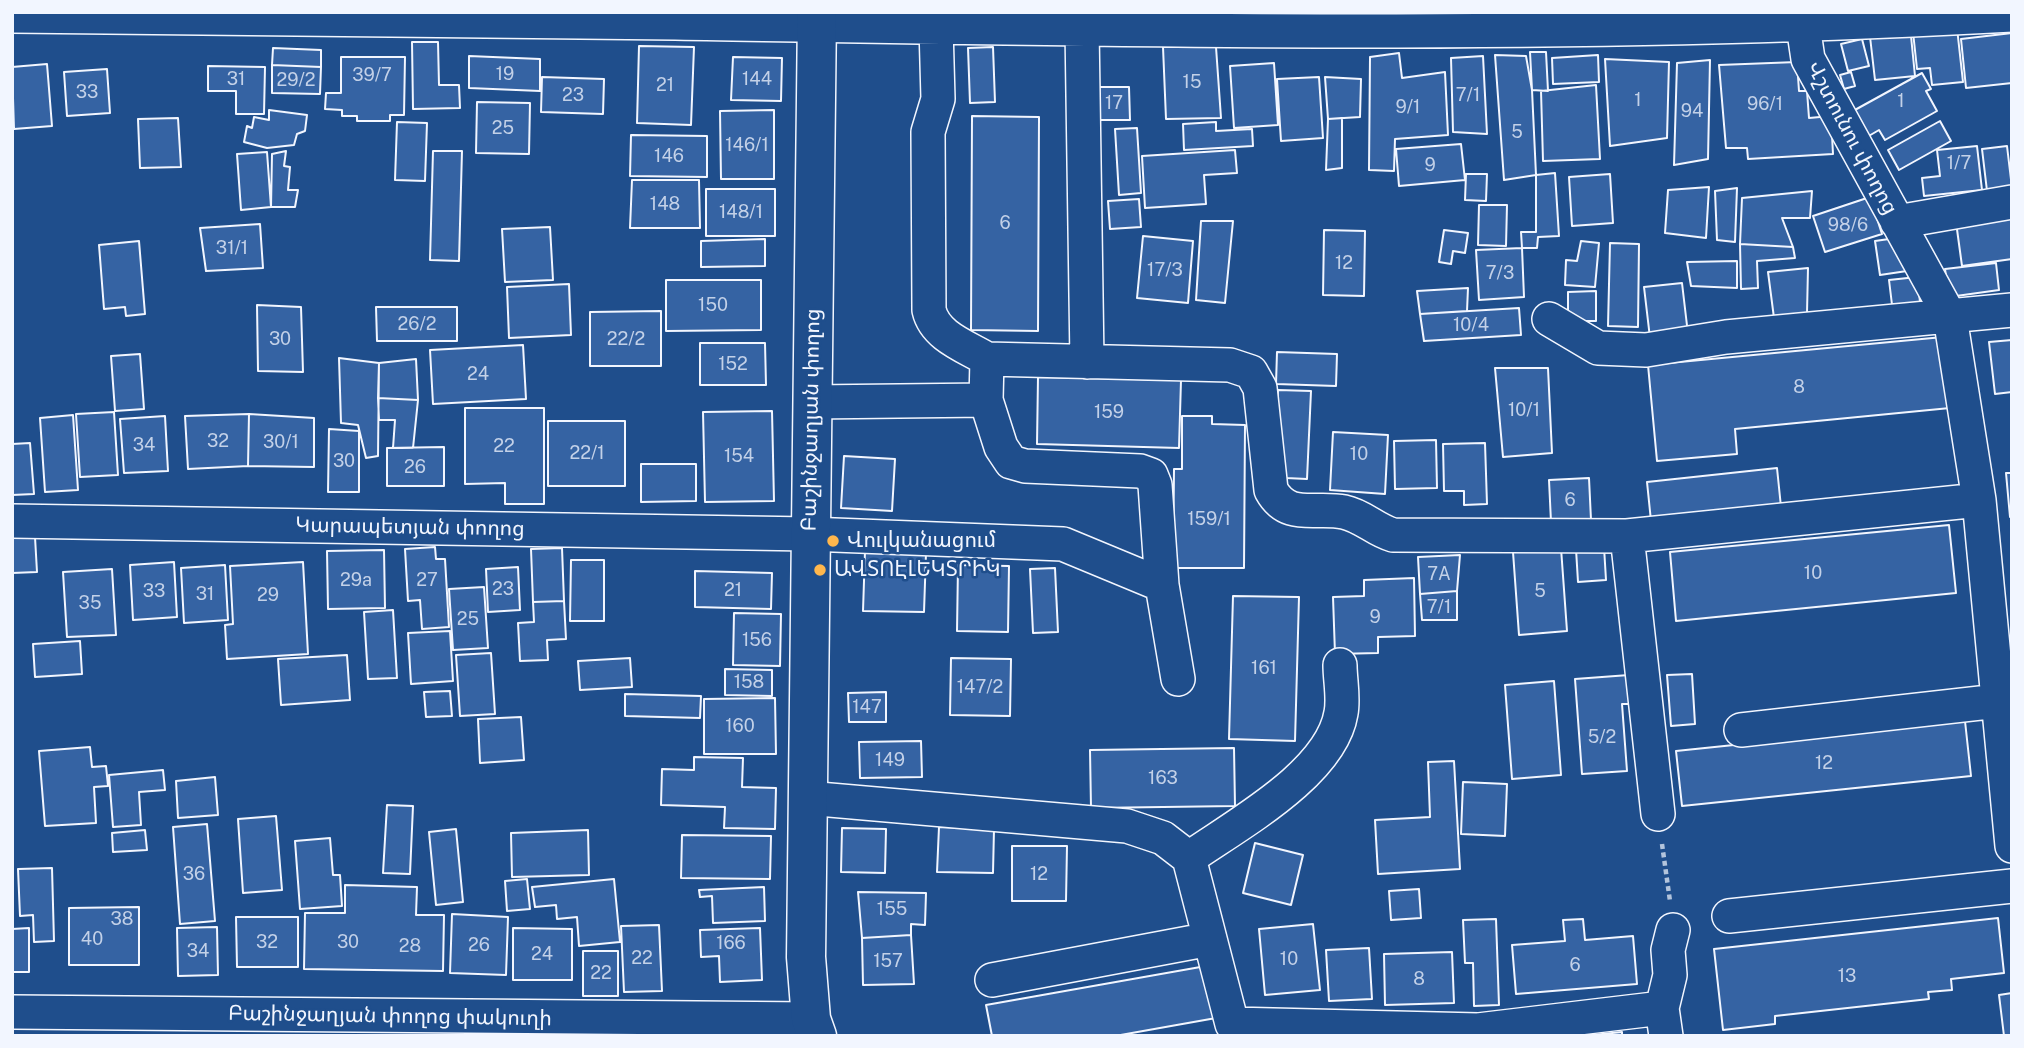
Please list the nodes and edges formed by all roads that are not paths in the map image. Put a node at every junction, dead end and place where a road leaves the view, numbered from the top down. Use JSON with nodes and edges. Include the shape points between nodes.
{"nodes":[{"id":1,"x":2012,"y":15,"type":"edge"},
{"id":2,"x":12,"y":16,"type":"edge"},
{"id":3,"x":673,"y":18,"type":"edge"},
{"id":4,"x":816,"y":19,"type":"edge"},
{"id":5,"x":1801,"y":20,"type":"edge"},
{"id":6,"x":936,"y":27,"type":"junction"},
{"id":7,"x":1082,"y":28,"type":"junction"},
{"id":8,"x":2012,"y":202,"type":"edge"},
{"id":9,"x":1896,"y":222,"type":"junction"},
{"id":10,"x":2012,"y":310,"type":"edge"},
{"id":11,"x":1950,"y":317,"type":"junction"},
{"id":12,"x":1549,"y":319,"type":"dead end"},
{"id":13,"x":987,"y":359,"type":"junction"},
{"id":14,"x":1087,"y":362,"type":"junction"},
{"id":15,"x":986,"y":400,"type":"junction"},
{"id":16,"x":812,"y":402,"type":"junction"},
{"id":17,"x":1979,"y":500,"type":"junction"},
{"id":18,"x":12,"y":521,"type":"edge"},
{"id":19,"x":808,"y":534,"type":"junction"},
{"id":20,"x":1623,"y":536,"type":"junction"},
{"id":21,"x":1162,"y":586,"type":"junction"},
{"id":22,"x":1340,"y":664,"type":"dead end"},
{"id":23,"x":1178,"y":679,"type":"dead end"},
{"id":24,"x":1998,"y":701,"type":"junction"},
{"id":25,"x":1741,"y":730,"type":"dead end"},
{"id":26,"x":807,"y":798,"type":"junction"},
{"id":27,"x":1658,"y":814,"type":"road end"},
{"id":28,"x":2012,"y":846,"type":"edge"},
{"id":29,"x":1189,"y":858,"type":"junction"},
{"id":30,"x":2012,"y":886,"type":"edge"},
{"id":31,"x":1729,"y":916,"type":"dead end"},
{"id":32,"x":1673,"y":930,"type":"road end"},
{"id":33,"x":1210,"y":939,"type":"junction"},
{"id":34,"x":992,"y":980,"type":"dead end"},
{"id":35,"x":12,"y":1012,"type":"edge"},
{"id":36,"x":1664,"y":1022,"type":"edge"},
{"id":37,"x":814,"y":1028,"type":"edge"},
{"id":38,"x":1233,"y":1030,"type":"edge"},
{"id":39,"x":1478,"y":1033,"type":"edge"}],
"edges":[{"from":1,"to":5,"type":"street"},
{"from":2,"to":3,"type":"street","via":[[305,22]]},
{"from":3,"to":4,"type":"street"},
{"from":4,"to":6,"type":"street"},
{"from":4,"to":16,"type":"main road","name":"Բաշինջաղյան փողոց"},
{"from":5,"to":7,"type":"street"},
{"from":5,"to":9,"type":"street","name":"Վշտունու փողոց","via":[[1808,59]]},
{"from":6,"to":7,"type":"street"},
{"from":6,"to":13,"type":"street","via":[[938,99],[928,132],[929,310],[932,324],[941,332]]},
{"from":7,"to":14,"type":"street"},
{"from":8,"to":9,"type":"street"},
{"from":9,"to":11,"type":"street","name":"Վշտունու փողոց"},
{"from":10,"to":11,"type":"street"},
{"from":11,"to":12,"type":"street","via":[[1726,337],[1646,350],[1598,348]]},
{"from":11,"to":17,"type":"street"},
{"from":13,"to":14,"type":"street"},
{"from":13,"to":15,"type":"street"},
{"from":14,"to":20,"type":"street","via":[[1230,365],[1251,372],[1260,387],[1271,490],[1279,503],[1293,509],[1343,512],[1393,535]]},
{"from":15,"to":16,"type":"street"},
{"from":15,"to":21,"type":"street","via":[[1001,447],[1011,462],[1151,475]]},
{"from":16,"to":19,"type":"main road","name":"Բաշինջաղյան փողոց"},
{"from":17,"to":20,"type":"street"},
{"from":17,"to":24,"type":"street"},
{"from":18,"to":19,"type":"street","name":"Կարապետյան փողոց"},
{"from":19,"to":21,"type":"street","name":"Կարապետյան փողոց","via":[[1063,544]]},
{"from":19,"to":26,"type":"main road","name":"Բաշինջաղյան փողոց"},
{"from":20,"to":27,"type":"street"},
{"from":21,"to":23,"type":"street"},
{"from":22,"to":29,"type":"street","via":[[1341,713],[1326,748],[1282,793]]},
{"from":24,"to":25,"type":"street"},
{"from":24,"to":28,"type":"street"},
{"from":26,"to":29,"type":"street","via":[[1127,825],[1163,838]]},
{"from":26,"to":37,"type":"main road","name":"Բաշինջաղյան փողոց","via":[[806,957]]},
{"from":29,"to":33,"type":"street"},
{"from":30,"to":31,"type":"street"},
{"from":32,"to":36,"type":"street"},
{"from":33,"to":34,"type":"street"},
{"from":33,"to":38,"type":"street"},
{"from":35,"to":37,"type":"street","name":"Բաշինջաղյան փողոց փակուղի"},
{"from":36,"to":39,"type":"street"},
{"from":38,"to":39,"type":"street"}]}
